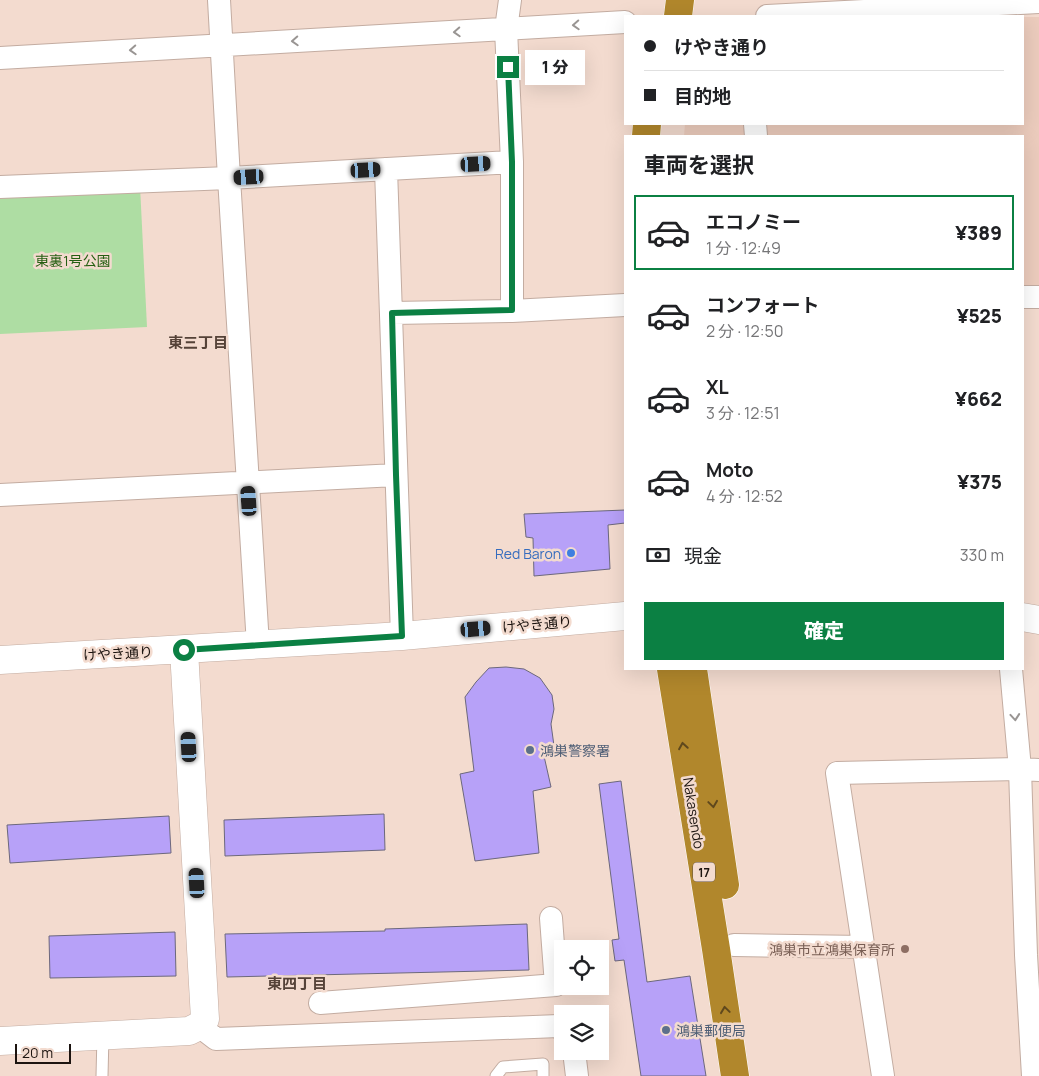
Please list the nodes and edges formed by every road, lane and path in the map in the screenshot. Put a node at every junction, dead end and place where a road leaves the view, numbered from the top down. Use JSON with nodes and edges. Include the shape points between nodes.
{"nodes":[{"id":1,"x":219,"y":0,"type":"edge"},
{"id":2,"x":510,"y":0,"type":"edge"},
{"id":3,"x":662,"y":0,"type":"edge"},
{"id":4,"x":680,"y":0,"type":"edge"},
{"id":5,"x":1039,"y":2,"type":"edge"},
{"id":6,"x":660,"y":15,"type":"edge"},
{"id":7,"x":678,"y":15,"type":"edge"},
{"id":8,"x":786,"y":15,"type":"edge"},
{"id":9,"x":624,"y":22,"type":"edge"},
{"id":10,"x":506,"y":29,"type":"junction"},
{"id":11,"x":222,"y":45,"type":"junction"},
{"id":12,"x":0,"y":58,"type":"edge"},
{"id":13,"x":512,"y":162,"type":"junction"},
{"id":14,"x":386,"y":169,"type":"junction"},
{"id":15,"x":229,"y":178,"type":"junction"},
{"id":16,"x":0,"y":188,"type":"edge"},
{"id":17,"x":1024,"y":297,"type":"edge"},
{"id":18,"x":1039,"y":297,"type":"edge"},
{"id":19,"x":624,"y":305,"type":"edge"},
{"id":20,"x":512,"y":310,"type":"junction"},
{"id":21,"x":392,"y":313,"type":"junction"},
{"id":22,"x":396,"y":475,"type":"junction"},
{"id":23,"x":248,"y":482,"type":"junction"},
{"id":24,"x":0,"y":495,"type":"edge"},
{"id":25,"x":624,"y":616,"type":"edge"},
{"id":26,"x":1024,"y":617,"type":"edge"},
{"id":27,"x":1039,"y":620,"type":"edge"},
{"id":28,"x":402,"y":636,"type":"junction"},
{"id":29,"x":258,"y":645,"type":"junction"},
{"id":30,"x":184,"y":650,"type":"junction"},
{"id":31,"x":0,"y":660,"type":"edge"},
{"id":32,"x":671,"y":670,"type":"edge"},
{"id":33,"x":693,"y":670,"type":"edge"},
{"id":34,"x":1010,"y":670,"type":"edge"},
{"id":35,"x":1029,"y":769,"type":"edge"},
{"id":36,"x":551,"y":918,"type":"dead end"},
{"id":37,"x":734,"y":945,"type":"junction"},
{"id":38,"x":863,"y":947,"type":"junction"},
{"id":39,"x":1032,"y":956,"type":"edge"},
{"id":40,"x":394,"y":998,"type":"junction"},
{"id":41,"x":320,"y":1003,"type":"dead end"},
{"id":42,"x":199,"y":1026,"type":"junction"},
{"id":43,"x":554,"y":1026,"type":"edge"},
{"id":44,"x":395,"y":1032,"type":"junction"},
{"id":45,"x":103,"y":1035,"type":"junction"},
{"id":46,"x":0,"y":1042,"type":"edge"},
{"id":47,"x":575,"y":1060,"type":"edge"},
{"id":48,"x":102,"y":1076,"type":"edge"},
{"id":49,"x":496,"y":1076,"type":"edge"},
{"id":50,"x":543,"y":1076,"type":"edge"},
{"id":51,"x":577,"y":1076,"type":"edge"},
{"id":52,"x":735,"y":1076,"type":"edge"},
{"id":53,"x":753,"y":1076,"type":"edge"},
{"id":54,"x":883,"y":1076,"type":"edge"},
{"id":55,"x":1033,"y":1076,"type":"edge"}],
"edges":[{"from":1,"to":11,"type":"street"},
{"from":2,"to":10,"type":"street"},
{"from":3,"to":6,"type":"highway"},
{"from":4,"to":7,"type":"highway"},
{"from":5,"to":8,"type":"street"},
{"from":9,"to":10,"type":"street","one_way":true},
{"from":10,"to":11,"type":"street","one_way":true},
{"from":10,"to":13,"type":"street"},
{"from":11,"to":12,"type":"street","one_way":true},
{"from":11,"to":15,"type":"street"},
{"from":13,"to":14,"type":"street"},
{"from":13,"to":20,"type":"street"},
{"from":14,"to":15,"type":"street"},
{"from":14,"to":21,"type":"street"},
{"from":15,"to":16,"type":"street"},
{"from":15,"to":23,"type":"street"},
{"from":17,"to":18,"type":"street"},
{"from":19,"to":20,"type":"street"},
{"from":20,"to":21,"type":"street"},
{"from":21,"to":22,"type":"street"},
{"from":22,"to":23,"type":"street"},
{"from":22,"to":28,"type":"street"},
{"from":23,"to":24,"type":"street"},
{"from":23,"to":29,"type":"street"},
{"from":25,"to":28,"type":"street","name":"けやき通り"},
{"from":26,"to":27,"type":"street"},
{"from":28,"to":29,"type":"street","name":"けやき通り"},
{"from":29,"to":30,"type":"street","name":"けやき通り"},
{"from":30,"to":31,"type":"street","name":"けやき通り"},
{"from":30,"to":42,"type":"street","via":[[205,1019]]},
{"from":52,"to":32,"type":"highway","name":"Nakasendo","number":"17","one_way":true},
{"from":33,"to":37,"type":"highway","name":"Nakasendo","number":"17","one_way":true},
{"from":34,"to":35,"type":"street","one_way":true},
{"from":35,"to":38,"type":"street","via":[[837,773]]},
{"from":35,"to":39,"type":"street"},
{"from":36,"to":40,"type":"street","via":[[556,985]]},
{"from":37,"to":38,"type":"street"},
{"from":37,"to":53,"type":"highway","name":"Nakasendo","number":"17"},
{"from":38,"to":54,"type":"street"},
{"from":39,"to":55,"type":"street"},
{"from":40,"to":41,"type":"street"},
{"from":40,"to":44,"type":"street"},
{"from":42,"to":44,"type":"street","via":[[216,1040]]},
{"from":42,"to":45,"type":"street","via":[[189,1031]]},
{"from":43,"to":44,"type":"street"},
{"from":45,"to":46,"type":"street"},
{"from":45,"to":48,"type":"lane"},
{"from":47,"to":51,"type":"street"},
{"from":49,"to":50,"type":"lane","via":[[503,1067],[543,1064]]}]}
